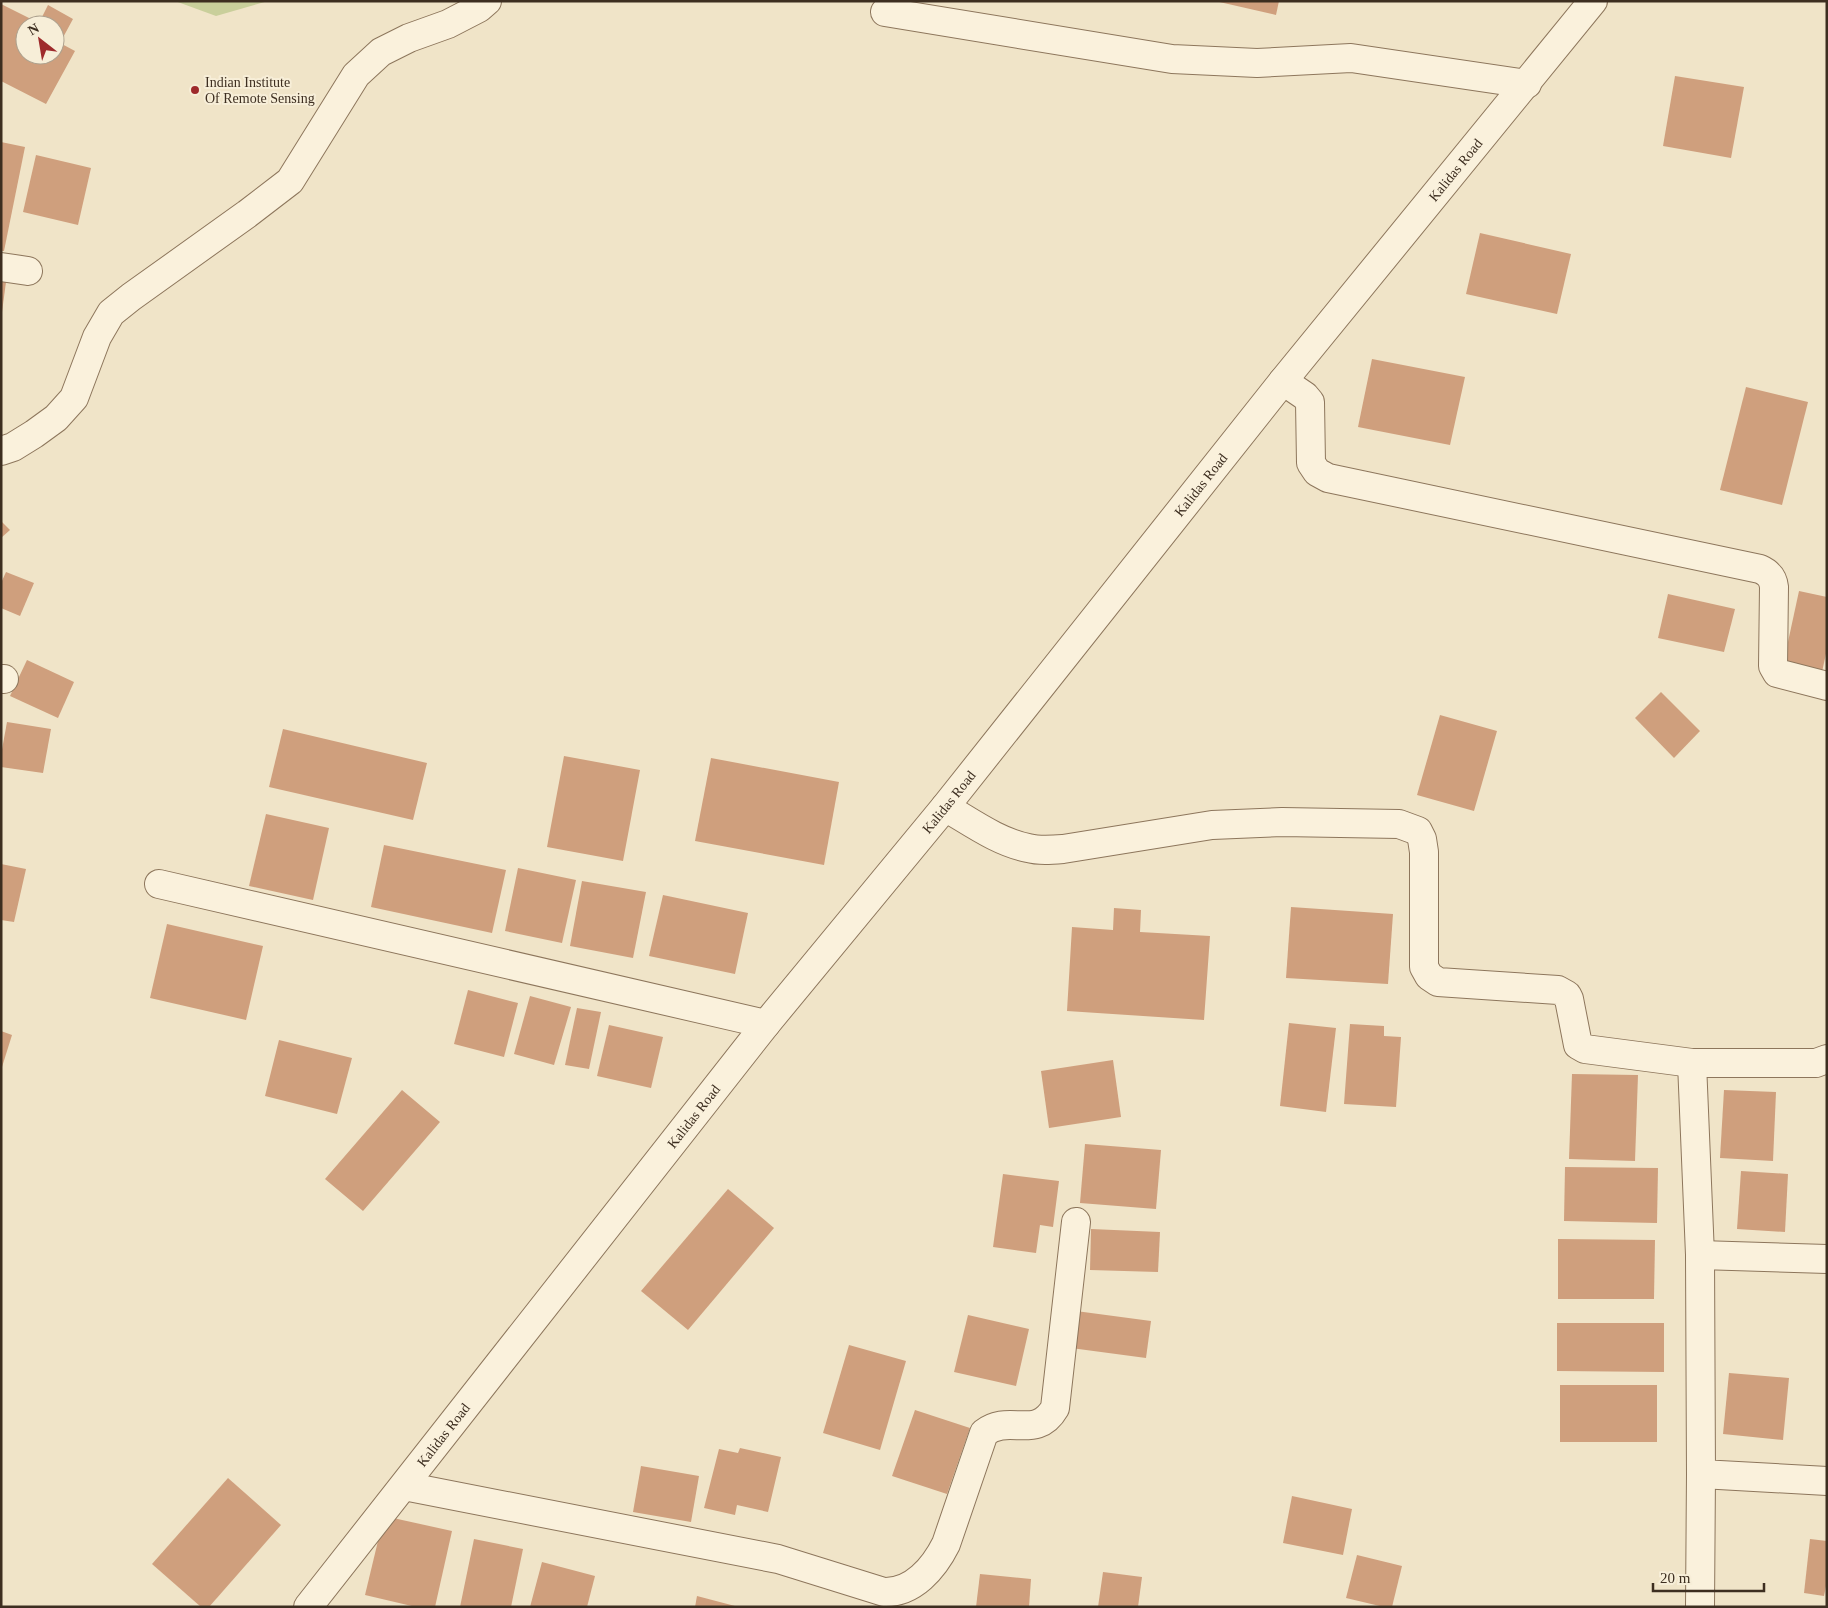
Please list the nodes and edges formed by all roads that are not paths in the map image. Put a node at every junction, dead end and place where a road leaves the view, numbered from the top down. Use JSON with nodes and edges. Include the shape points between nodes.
{"nodes":[{"id":1,"x":487,"y":1,"type":"edge"},
{"id":2,"x":1592,"y":1,"type":"edge"},
{"id":3,"x":885,"y":12,"type":"dead end"},
{"id":4,"x":1527,"y":84,"type":"junction"},
{"id":5,"x":1,"y":267,"type":"edge"},
{"id":6,"x":28,"y":271,"type":"dead end"},
{"id":7,"x":1283,"y":381,"type":"junction"},
{"id":8,"x":1,"y":451,"type":"edge"},
{"id":9,"x":1827,"y":686,"type":"edge"},
{"id":10,"x":945,"y":807,"type":"junction"},
{"id":11,"x":159,"y":884,"type":"dead end"},
{"id":12,"x":766,"y":1024,"type":"junction"},
{"id":13,"x":1827,"y":1058,"type":"edge"},
{"id":14,"x":1692,"y":1064,"type":"junction"},
{"id":15,"x":1076,"y":1222,"type":"dead end"},
{"id":16,"x":1700,"y":1255,"type":"junction"},
{"id":17,"x":1827,"y":1259,"type":"edge"},
{"id":18,"x":1701,"y":1474,"type":"junction"},
{"id":19,"x":1827,"y":1481,"type":"edge"},
{"id":20,"x":404,"y":1486,"type":"junction"},
{"id":21,"x":308,"y":1607,"type":"edge"},
{"id":22,"x":1700,"y":1607,"type":"edge"}],
"edges":[{"from":1,"to":8,"type":"street","via":[[448,24],[380,52],[356,75],[290,181],[111,313],[97,337],[74,398],[42,429]]},
{"from":2,"to":4,"type":"street","name":"Kalidas Road"},
{"from":3,"to":4,"type":"street","via":[[1172,60],[1257,63],[1352,58]]},
{"from":4,"to":7,"type":"street","name":"Kalidas Road"},
{"from":5,"to":6,"type":"street"},
{"from":7,"to":9,"type":"street","via":[[1310,402],[1311,463],[1317,472],[1328,478],[1767,572],[1774,587],[1773,666],[1777,673]]},
{"from":7,"to":10,"type":"street","name":"Kalidas Road"},
{"from":10,"to":12,"type":"street","name":"Kalidas Road"},
{"from":10,"to":14,"type":"street","via":[[1012,844],[1047,850],[1212,825],[1400,824],[1418,831],[1422,838],[1424,967],[1433,980],[1558,990],[1569,999],[1577,1042],[1581,1047]]},
{"from":11,"to":12,"type":"street"},
{"from":12,"to":20,"type":"street","name":"Kalidas Road"},
{"from":13,"to":14,"type":"street","via":[[1816,1063]]},
{"from":14,"to":16,"type":"street"},
{"from":15,"to":20,"type":"street","via":[[1055,1408],[1042,1422],[998,1425],[984,1433],[946,1544],[938,1559],[910,1587],[884,1592],[778,1559]]},
{"from":16,"to":17,"type":"street"},
{"from":16,"to":18,"type":"street"},
{"from":18,"to":19,"type":"street"},
{"from":18,"to":22,"type":"street"},
{"from":20,"to":21,"type":"street","name":"Kalidas Road"}]}
